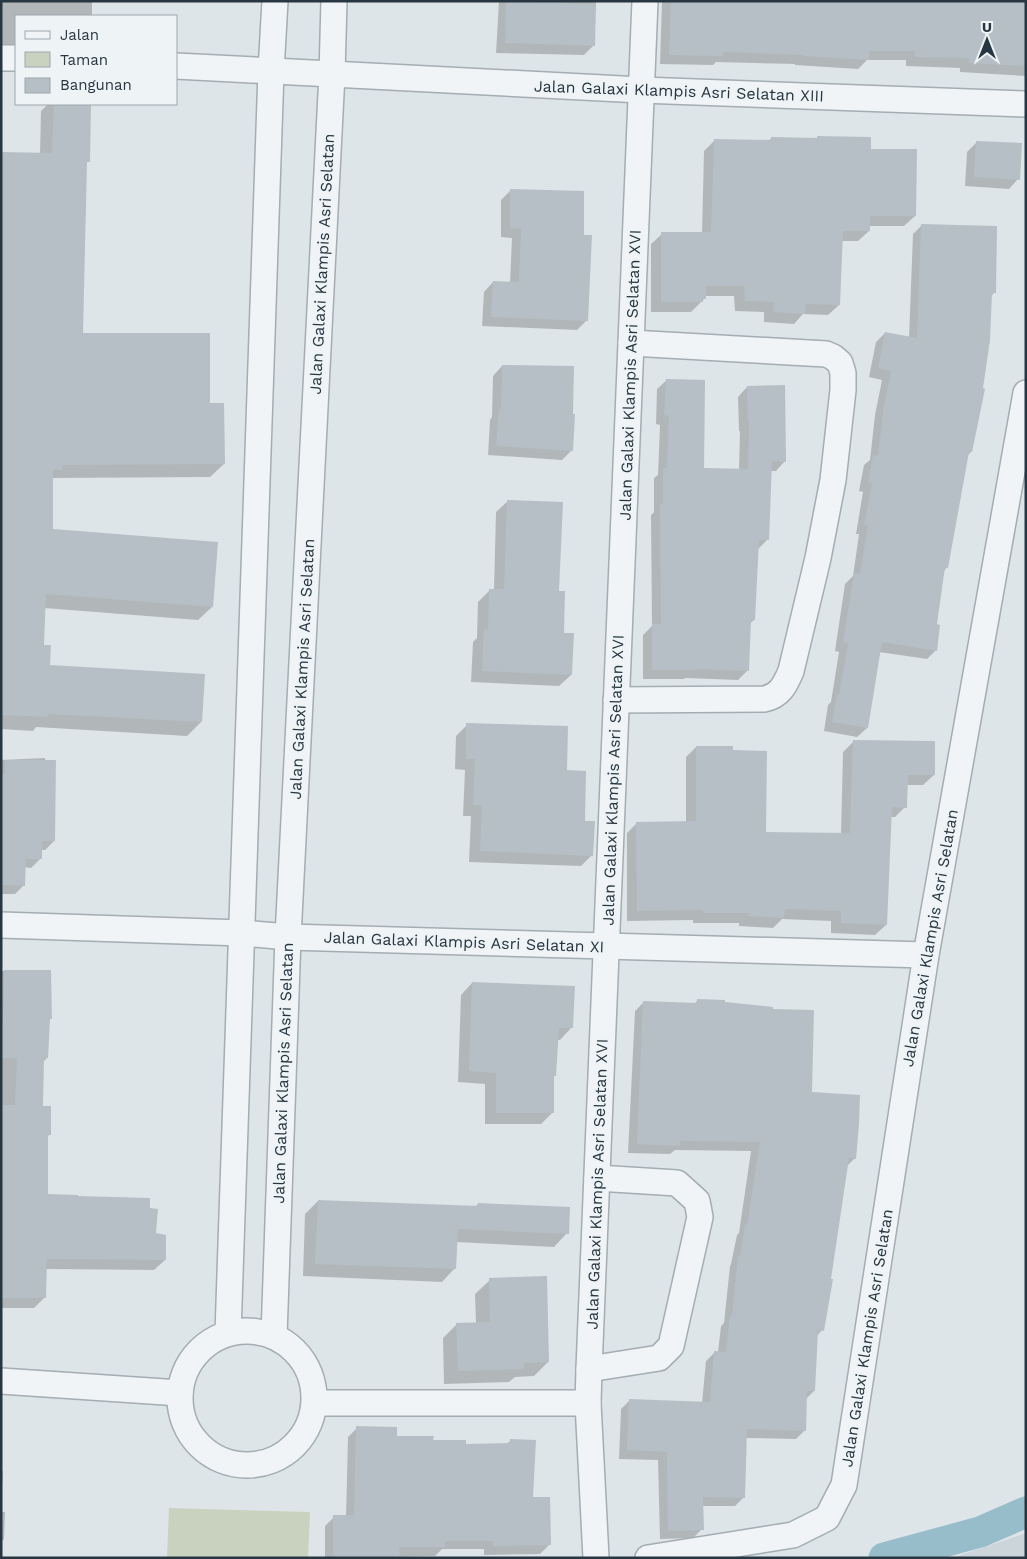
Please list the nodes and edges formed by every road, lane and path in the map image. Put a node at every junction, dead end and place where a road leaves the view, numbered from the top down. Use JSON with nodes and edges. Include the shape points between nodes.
{"nodes":[{"id":1,"x":275,"y":1,"type":"edge"},
{"id":2,"x":334,"y":1,"type":"edge"},
{"id":3,"x":645,"y":1,"type":"edge"},
{"id":4,"x":1,"y":58,"type":"edge"},
{"id":5,"x":15,"y":58,"type":"edge"},
{"id":6,"x":178,"y":66,"type":"edge"},
{"id":7,"x":271,"y":70,"type":"junction"},
{"id":8,"x":332,"y":74,"type":"junction"},
{"id":9,"x":641,"y":90,"type":"junction"},
{"id":10,"x":1026,"y":104,"type":"edge"},
{"id":11,"x":631,"y":343,"type":"junction"},
{"id":12,"x":1026,"y":393,"type":"edge"},
{"id":13,"x":616,"y":700,"type":"junction"},
{"id":14,"x":1,"y":926,"type":"edge"},
{"id":15,"x":242,"y":933,"type":"junction"},
{"id":16,"x":288,"y":937,"type":"junction"},
{"id":17,"x":606,"y":947,"type":"junction"},
{"id":18,"x":926,"y":955,"type":"junction"},
{"id":19,"x":597,"y":1178,"type":"junction"},
{"id":20,"x":228,"y":1333,"type":"junction"},
{"id":21,"x":274,"y":1336,"type":"junction"},
{"id":22,"x":589,"y":1369,"type":"junction"},
{"id":23,"x":1,"y":1381,"type":"edge"},
{"id":24,"x":180,"y":1393,"type":"junction"},
{"id":25,"x":315,"y":1403,"type":"junction"},
{"id":26,"x":588,"y":1403,"type":"junction"},
{"id":27,"x":596,"y":1558,"type":"edge"},
{"id":28,"x":648,"y":1558,"type":"edge"}],
"edges":[{"from":1,"to":7,"type":"street"},
{"from":2,"to":8,"type":"street","name":"Jalan Galaxi Klampis Asri Selatan"},
{"from":3,"to":9,"type":"street","name":"Jalan Galaxi Klampis Asri Selatan XVI"},
{"from":4,"to":5,"type":"street"},
{"from":6,"to":7,"type":"street","name":"Jalan Galaxi Klampis Asri Selatan XIII"},
{"from":7,"to":8,"type":"street","name":"Jalan Galaxi Klampis Asri Selatan XIII"},
{"from":7,"to":15,"type":"street"},
{"from":8,"to":9,"type":"street","name":"Jalan Galaxi Klampis Asri Selatan XIII"},
{"from":8,"to":16,"type":"street","name":"Jalan Galaxi Klampis Asri Selatan"},
{"from":9,"to":10,"type":"street","name":"Jalan Galaxi Klampis Asri Selatan XIII"},
{"from":9,"to":11,"type":"street","name":"Jalan Galaxi Klampis Asri Selatan XVI"},
{"from":11,"to":13,"type":"street","name":"Jalan Galaxi Klampis Asri Selatan XVI"},
{"from":11,"to":13,"type":"street","via":[[826,354],[840,363],[843,390],[833,480],[818,558],[786,684],[776,695],[764,699]]},
{"from":12,"to":18,"type":"street","name":"Jalan Galaxi Klampis Asri Selatan"},
{"from":13,"to":17,"type":"street","name":"Jalan Galaxi Klampis Asri Selatan XVI"},
{"from":14,"to":15,"type":"street","name":"Jalan Galaxi Klampis Asri Selatan XI"},
{"from":15,"to":16,"type":"street","name":"Jalan Galaxi Klampis Asri Selatan XI"},
{"from":15,"to":20,"type":"street"},
{"from":16,"to":17,"type":"street","name":"Jalan Galaxi Klampis Asri Selatan XI"},
{"from":16,"to":21,"type":"street","name":"Jalan Galaxi Klampis Asri Selatan"},
{"from":17,"to":18,"type":"street","name":"Jalan Galaxi Klampis Asri Selatan XI"},
{"from":17,"to":19,"type":"street","name":"Jalan Galaxi Klampis Asri Selatan XVI"},
{"from":18,"to":28,"type":"street","name":"Jalan Galaxi Klampis Asri Selatan","via":[[844,1485],[827,1518],[793,1535]]},
{"from":19,"to":22,"type":"street","name":"Jalan Galaxi Klampis Asri Selatan XVI"},
{"from":19,"to":22,"type":"street","via":[[677,1183],[697,1201],[700,1217],[671,1346],[658,1358]]},
{"from":20,"to":21,"type":"street","via":[[252,1331]]},
{"from":20,"to":24,"type":"street","via":[[210,1342],[194,1356],[184,1374]]},
{"from":21,"to":25,"type":"street","via":[[292,1348],[305,1363],[313,1382]]},
{"from":22,"to":26,"type":"street","name":"Jalan Galaxi Klampis Asri Selatan XVI"},
{"from":23,"to":24,"type":"street"},
{"from":24,"to":25,"type":"street","via":[[182,1415],[190,1434],[204,1450],[222,1460],[242,1465],[264,1463],[299,1441],[310,1423]]},
{"from":25,"to":26,"type":"street"},
{"from":26,"to":27,"type":"street","name":"Jalan Galaxi Klampis Asri Selatan XVI"}]}
